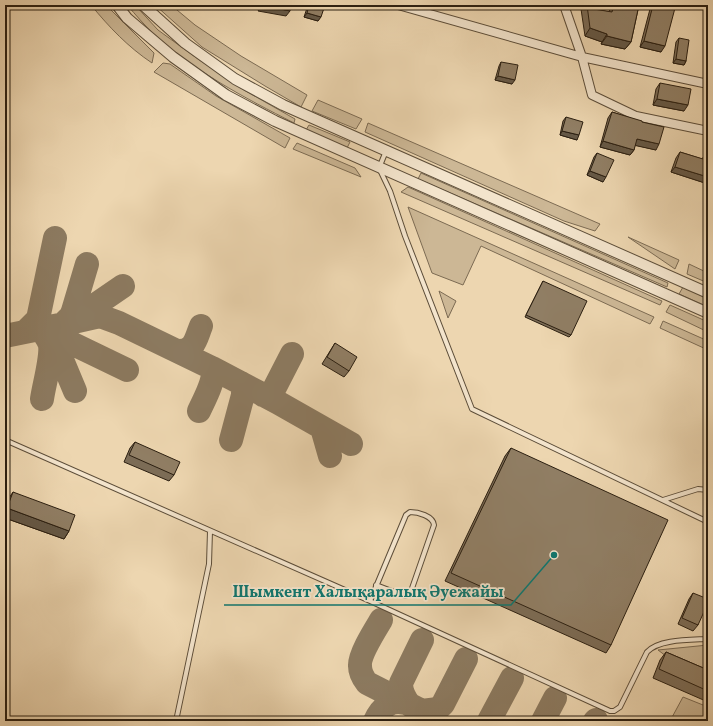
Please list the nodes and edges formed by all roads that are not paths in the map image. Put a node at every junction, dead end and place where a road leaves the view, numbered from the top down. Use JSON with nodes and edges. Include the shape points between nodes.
{"nodes":[{"id":1,"x":117,"y":5,"type":"edge"},
{"id":2,"x":144,"y":5,"type":"edge"},
{"id":3,"x":398,"y":5,"type":"edge"},
{"id":4,"x":564,"y":5,"type":"edge"},
{"id":5,"x":582,"y":57,"type":"junction"},
{"id":6,"x":708,"y":84,"type":"edge"},
{"id":7,"x":708,"y":131,"type":"edge"},
{"id":8,"x":386,"y":150,"type":"junction"},
{"id":9,"x":380,"y":168,"type":"junction"},
{"id":10,"x":708,"y":293,"type":"edge"},
{"id":11,"x":708,"y":313,"type":"edge"},
{"id":12,"x":5,"y":440,"type":"edge"},
{"id":13,"x":708,"y":490,"type":"edge"},
{"id":14,"x":663,"y":500,"type":"junction"},
{"id":15,"x":708,"y":520,"type":"edge"},
{"id":16,"x":210,"y":531,"type":"junction"},
{"id":17,"x":376,"y":585,"type":"junction"},
{"id":18,"x":370,"y":601,"type":"junction"},
{"id":19,"x":708,"y":639,"type":"edge"},
{"id":20,"x":176,"y":721,"type":"edge"}],
"edges":[{"from":1,"to":9,"type":"street","via":[[127,18],[173,57],[226,95],[275,121]]},
{"from":2,"to":8,"type":"street","via":[[185,43],[235,79],[283,105]]},
{"from":3,"to":5,"type":"street"},
{"from":4,"to":5,"type":"street"},
{"from":5,"to":6,"type":"street"},
{"from":5,"to":7,"type":"street","via":[[592,95],[636,116]]},
{"from":8,"to":9,"type":"lane"},
{"from":8,"to":10,"type":"street"},
{"from":9,"to":11,"type":"street"},
{"from":9,"to":14,"type":"lane","via":[[472,409]]},
{"from":12,"to":16,"type":"lane"},
{"from":13,"to":14,"type":"lane","via":[[698,489]]},
{"from":14,"to":15,"type":"lane"},
{"from":16,"to":18,"type":"lane"},
{"from":16,"to":20,"type":"lane","via":[[209,564]]},
{"from":17,"to":17,"type":"lane","via":[[406,515],[415,512],[430,518],[434,525],[410,594],[405,596]]},
{"from":17,"to":18,"type":"lane"},
{"from":18,"to":19,"type":"lane","via":[[597,706],[614,711],[620,707],[647,652],[652,647],[658,644]]}]}
